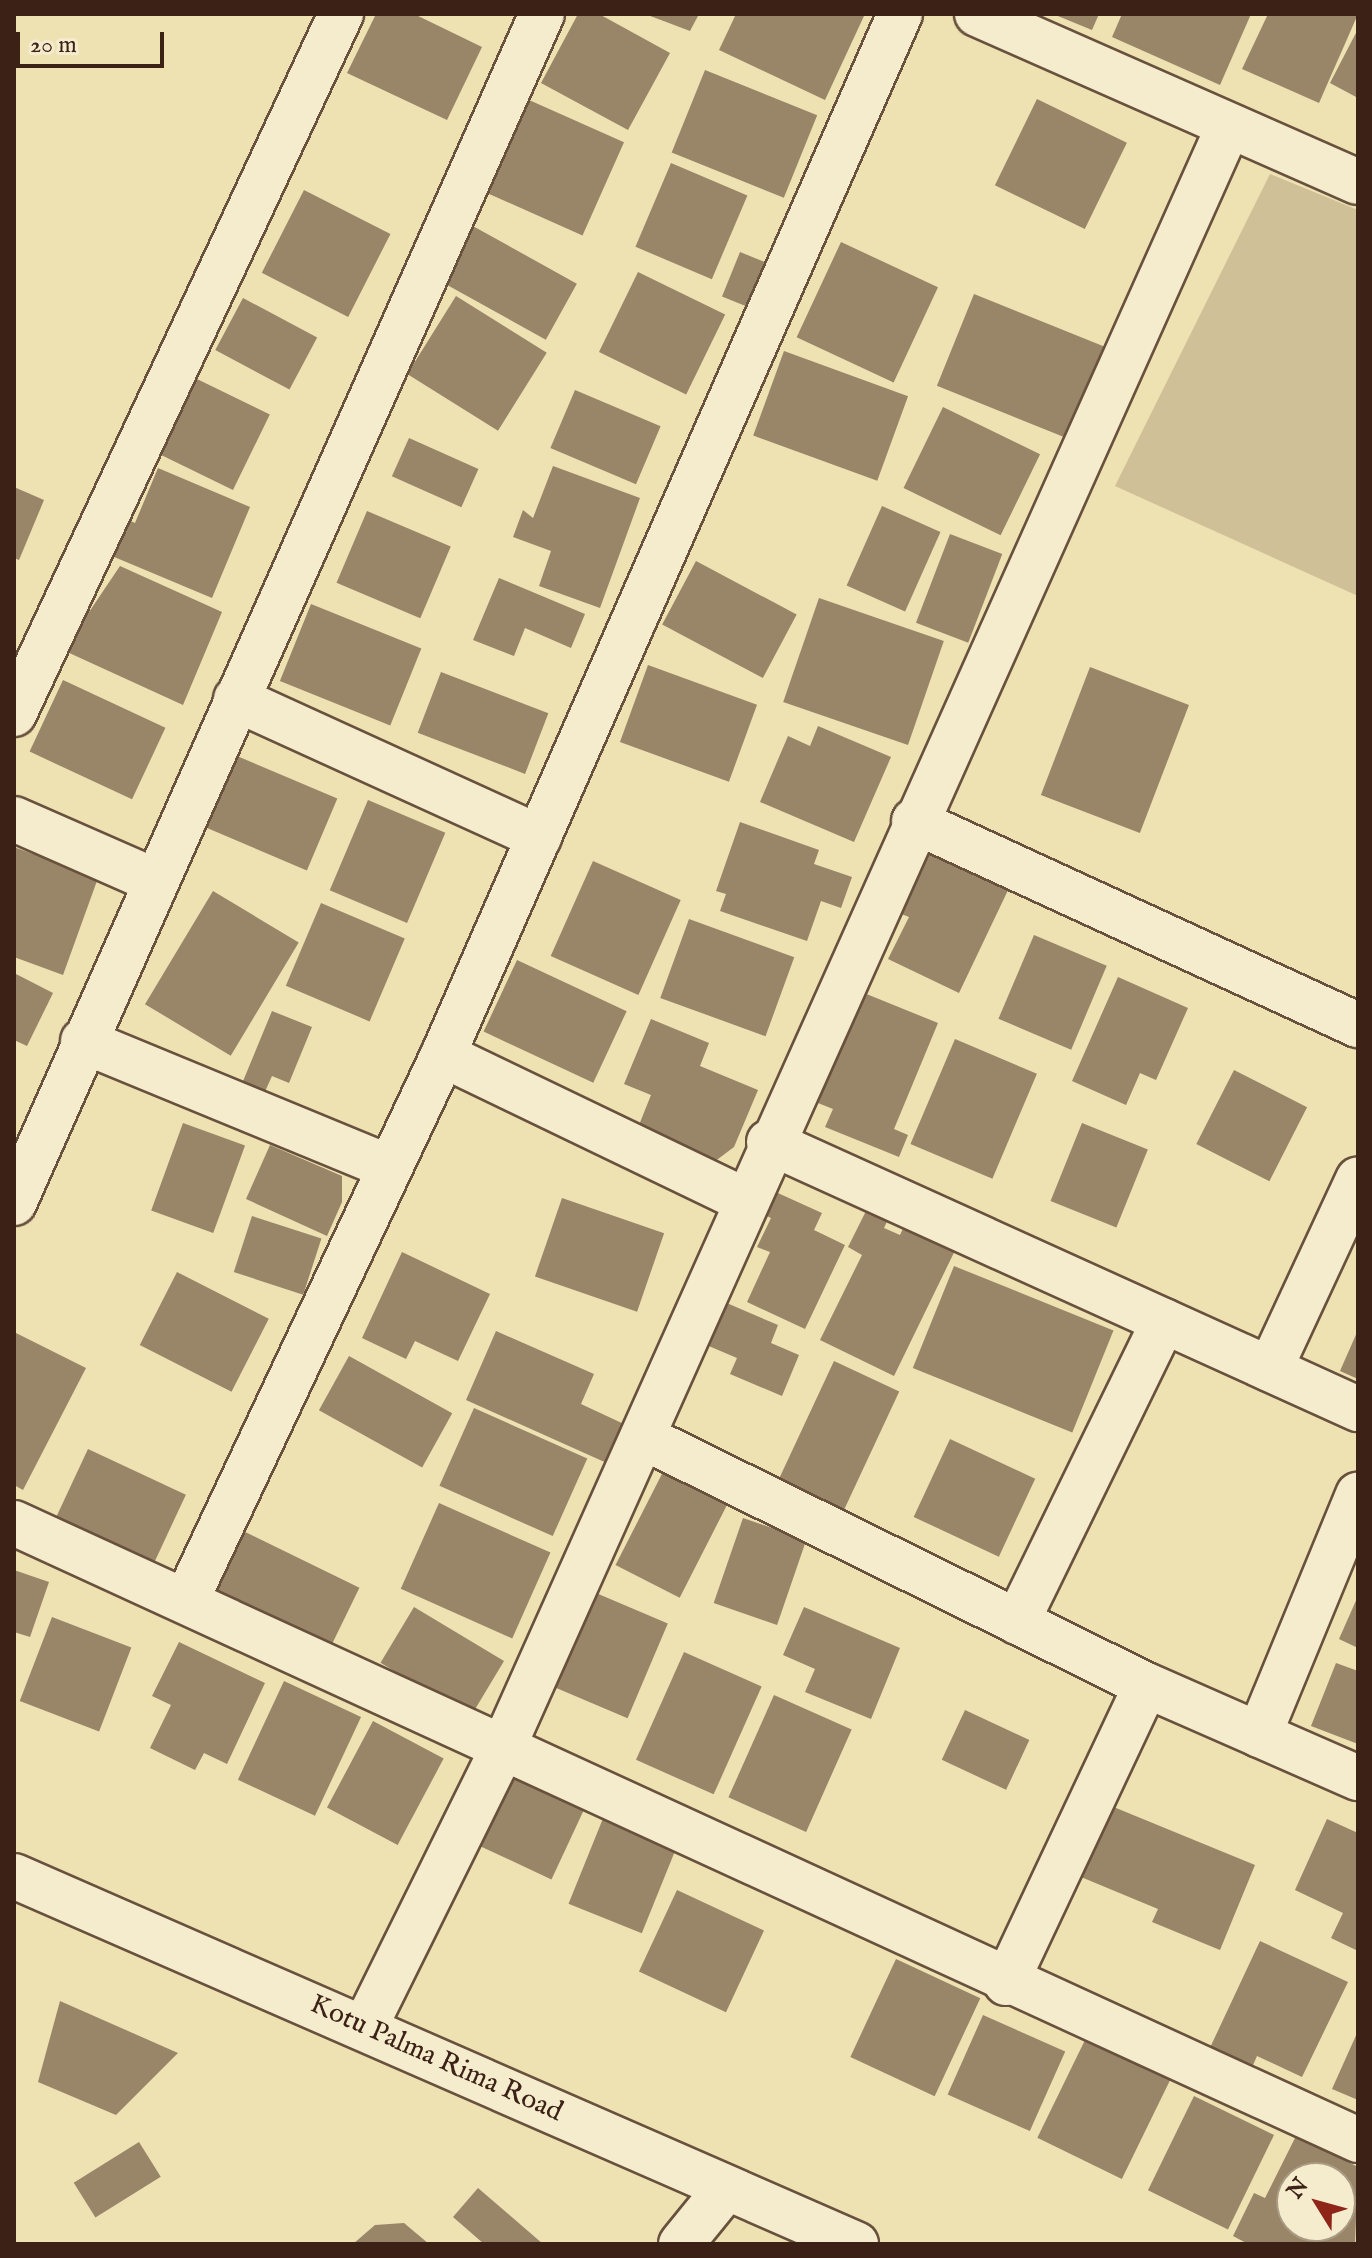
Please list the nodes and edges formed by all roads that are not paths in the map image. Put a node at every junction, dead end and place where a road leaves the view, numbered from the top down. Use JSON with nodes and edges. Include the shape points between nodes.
{"nodes":[{"id":1,"x":341,"y":14,"type":"edge"},
{"id":2,"x":542,"y":14,"type":"edge"},
{"id":3,"x":900,"y":14,"type":"edge"},
{"id":4,"x":977,"y":14,"type":"edge"},
{"id":5,"x":1227,"y":130,"type":"junction"},
{"id":6,"x":1358,"y":182,"type":"edge"},
{"id":7,"x":236,"y":699,"type":"junction"},
{"id":8,"x":14,"y":714,"type":"edge"},
{"id":9,"x":14,"y":819,"type":"edge"},
{"id":10,"x":914,"y":821,"type":"junction"},
{"id":11,"x":539,"y":837,"type":"junction"},
{"id":12,"x":155,"y":881,"type":"junction"},
{"id":13,"x":1358,"y":1025,"type":"edge"},
{"id":14,"x":83,"y":1041,"type":"junction"},
{"id":15,"x":443,"y":1055,"type":"junction"},
{"id":16,"x":769,"y":1142,"type":"junction"},
{"id":17,"x":389,"y":1167,"type":"junction"},
{"id":18,"x":1358,"y":1179,"type":"edge"},
{"id":19,"x":744,"y":1200,"type":"junction"},
{"id":20,"x":14,"y":1203,"type":"edge"},
{"id":21,"x":1164,"y":1321,"type":"junction"},
{"id":22,"x":1270,"y":1369,"type":"junction"},
{"id":23,"x":1358,"y":1409,"type":"edge"},
{"id":24,"x":643,"y":1437,"type":"junction"},
{"id":25,"x":1358,"y":1495,"type":"edge"},
{"id":26,"x":14,"y":1523,"type":"edge"},
{"id":27,"x":186,"y":1601,"type":"junction"},
{"id":28,"x":1017,"y":1622,"type":"junction"},
{"id":29,"x":1146,"y":1685,"type":"junction"},
{"id":30,"x":1259,"y":1735,"type":"junction"},
{"id":31,"x":502,"y":1750,"type":"junction"},
{"id":32,"x":1358,"y":1778,"type":"edge"},
{"id":33,"x":14,"y":1876,"type":"edge"},
{"id":34,"x":1006,"y":1983,"type":"junction"},
{"id":35,"x":366,"y":2025,"type":"junction"},
{"id":36,"x":1358,"y":2140,"type":"edge"},
{"id":37,"x":724,"y":2191,"type":"junction"},
{"id":38,"x":681,"y":2244,"type":"edge"},
{"id":39,"x":856,"y":2244,"type":"edge"}],
"edges":[{"from":1,"to":8,"type":"street"},
{"from":2,"to":7,"type":"street"},
{"from":3,"to":11,"type":"street"},
{"from":4,"to":5,"type":"street"},
{"from":5,"to":6,"type":"street"},
{"from":5,"to":10,"type":"street"},
{"from":7,"to":11,"type":"street"},
{"from":7,"to":12,"type":"street"},
{"from":9,"to":12,"type":"street"},
{"from":10,"to":13,"type":"street"},
{"from":10,"to":16,"type":"street"},
{"from":11,"to":15,"type":"street"},
{"from":12,"to":14,"type":"street"},
{"from":14,"to":17,"type":"street"},
{"from":14,"to":20,"type":"street"},
{"from":15,"to":17,"type":"street"},
{"from":15,"to":19,"type":"street"},
{"from":16,"to":19,"type":"street"},
{"from":16,"to":21,"type":"street"},
{"from":17,"to":27,"type":"street"},
{"from":18,"to":22,"type":"street"},
{"from":19,"to":24,"type":"street"},
{"from":21,"to":22,"type":"street"},
{"from":21,"to":28,"type":"street"},
{"from":22,"to":23,"type":"street"},
{"from":24,"to":28,"type":"street"},
{"from":24,"to":31,"type":"street"},
{"from":25,"to":30,"type":"street"},
{"from":26,"to":27,"type":"street"},
{"from":27,"to":31,"type":"street"},
{"from":28,"to":29,"type":"street"},
{"from":29,"to":30,"type":"street"},
{"from":29,"to":34,"type":"street"},
{"from":30,"to":32,"type":"street"},
{"from":31,"to":34,"type":"street"},
{"from":31,"to":35,"type":"street"},
{"from":33,"to":35,"type":"street","name":"Kotu Palma Rima Road"},
{"from":34,"to":36,"type":"street"},
{"from":35,"to":37,"type":"street","name":"Kotu Palma Rima Road"},
{"from":37,"to":38,"type":"street"},
{"from":37,"to":39,"type":"street","name":"Kotu Palma Rima Road"}]}
